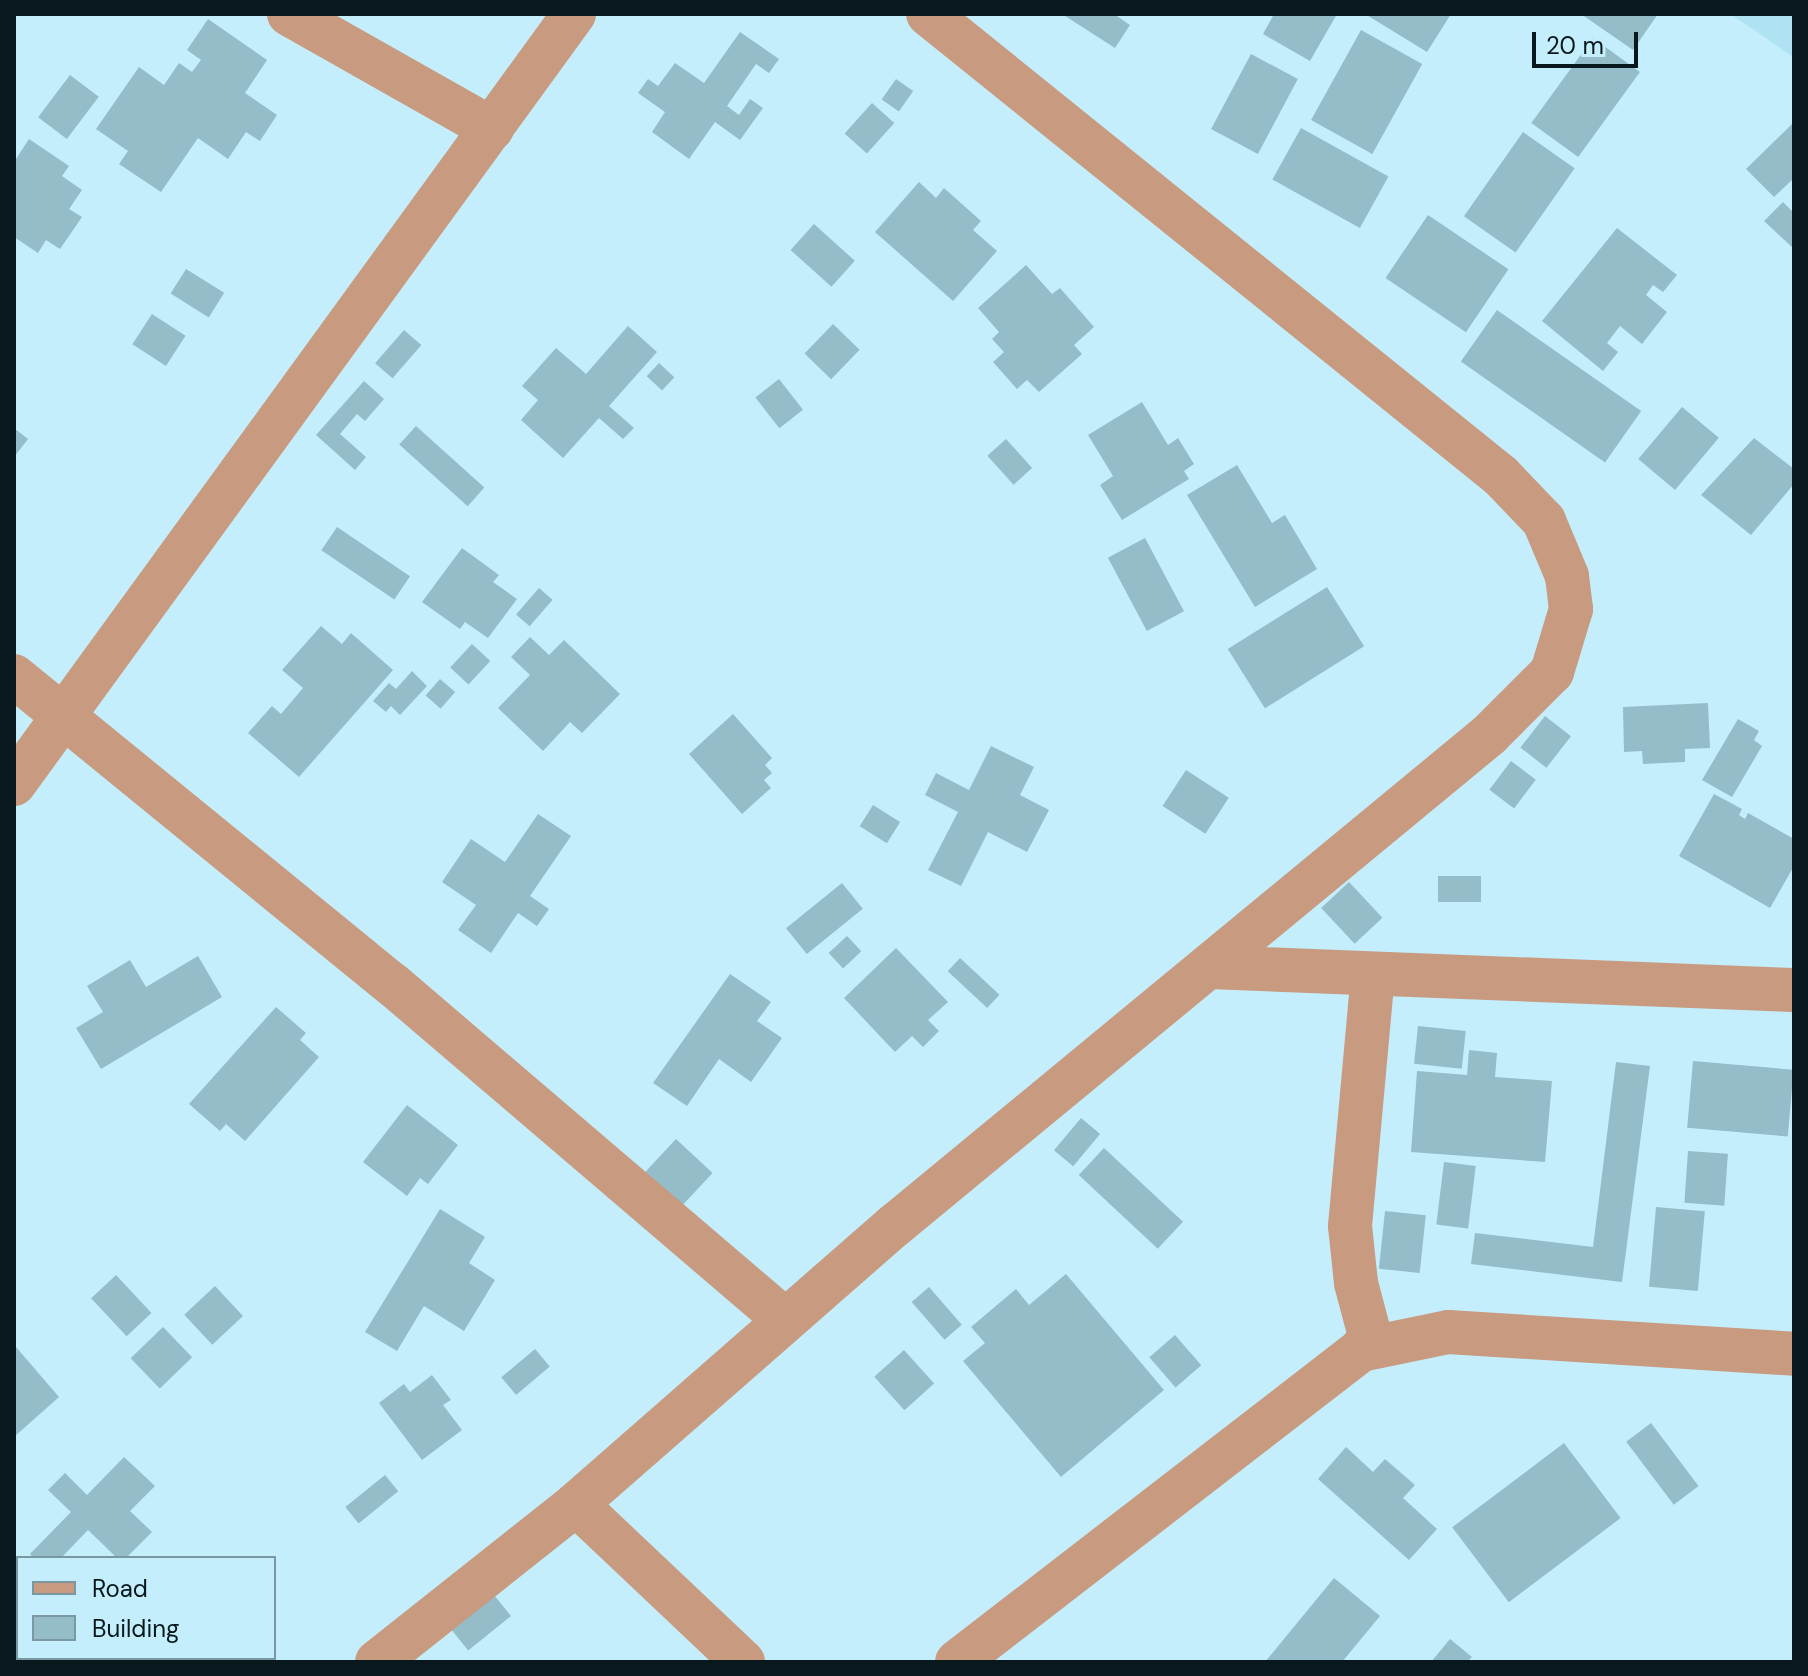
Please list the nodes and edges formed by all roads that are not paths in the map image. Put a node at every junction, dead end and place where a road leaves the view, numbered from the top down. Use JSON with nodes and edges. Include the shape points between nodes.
{"nodes":[{"id":1,"x":289,"y":14,"type":"edge"},
{"id":2,"x":574,"y":14,"type":"edge"},
{"id":3,"x":928,"y":14,"type":"edge"},
{"id":4,"x":492,"y":129,"type":"junction"},
{"id":5,"x":14,"y":676,"type":"edge"},
{"id":6,"x":62,"y":712,"type":"junction"},
{"id":7,"x":14,"y":784,"type":"edge"},
{"id":8,"x":1210,"y":967,"type":"junction"},
{"id":9,"x":1373,"y":974,"type":"junction"},
{"id":10,"x":1794,"y":990,"type":"edge"},
{"id":11,"x":784,"y":1319,"type":"junction"},
{"id":12,"x":1361,"y":1350,"type":"junction"},
{"id":13,"x":1794,"y":1354,"type":"edge"},
{"id":14,"x":576,"y":1504,"type":"junction"},
{"id":15,"x":377,"y":1662,"type":"edge"},
{"id":16,"x":743,"y":1662,"type":"edge"},
{"id":17,"x":957,"y":1662,"type":"edge"}],
"edges":[{"from":1,"to":4,"type":"street"},
{"from":2,"to":4,"type":"street"},
{"from":3,"to":8,"type":"street","via":[[1501,476],[1544,521],[1567,576],[1571,609],[1552,672],[1489,735]]},
{"from":4,"to":6,"type":"street"},
{"from":5,"to":6,"type":"street"},
{"from":6,"to":7,"type":"street"},
{"from":6,"to":11,"type":"street","via":[[392,984]]},
{"from":8,"to":9,"type":"street"},
{"from":8,"to":11,"type":"street"},
{"from":9,"to":10,"type":"street"},
{"from":9,"to":12,"type":"street","via":[[1350,1226],[1356,1283],[1370,1336]]},
{"from":11,"to":14,"type":"street"},
{"from":12,"to":13,"type":"street","via":[[1448,1332]]},
{"from":12,"to":17,"type":"street"},
{"from":14,"to":15,"type":"street"},
{"from":14,"to":16,"type":"street"}]}
